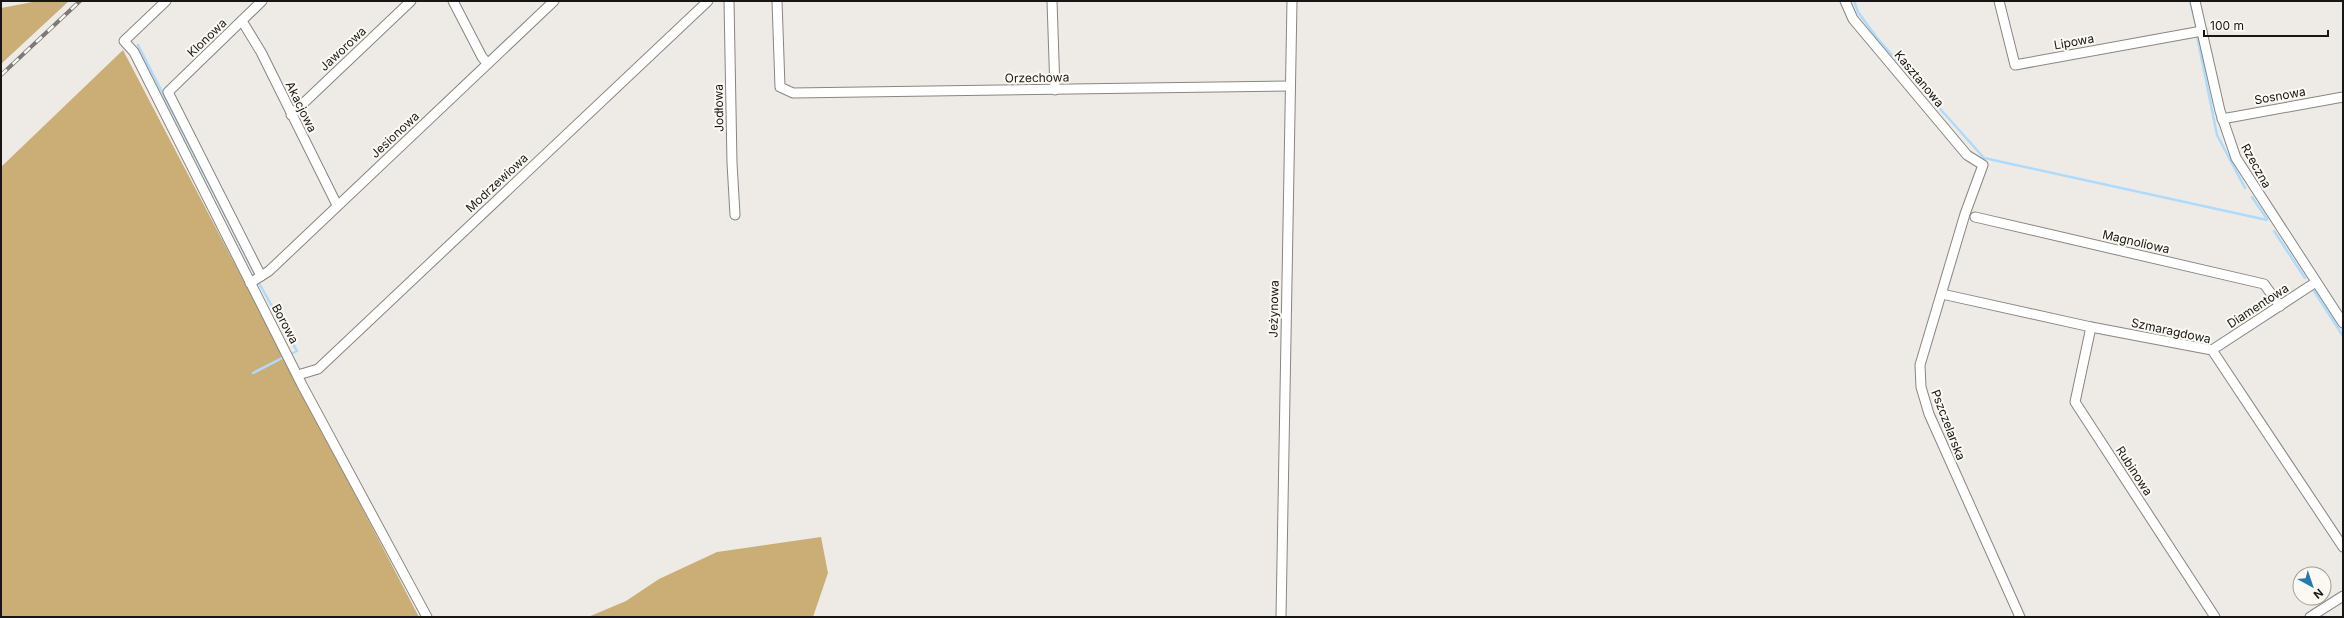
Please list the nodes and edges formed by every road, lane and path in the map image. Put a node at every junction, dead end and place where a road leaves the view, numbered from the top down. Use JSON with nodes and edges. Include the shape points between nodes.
{"nodes":[{"id":1,"x":166,"y":1,"type":"edge"},
{"id":2,"x":262,"y":1,"type":"edge"},
{"id":3,"x":411,"y":1,"type":"edge"},
{"id":4,"x":453,"y":1,"type":"edge"},
{"id":5,"x":554,"y":1,"type":"edge"},
{"id":6,"x":708,"y":1,"type":"edge"},
{"id":7,"x":729,"y":1,"type":"edge"},
{"id":8,"x":777,"y":1,"type":"edge"},
{"id":9,"x":1052,"y":1,"type":"edge"},
{"id":10,"x":1292,"y":1,"type":"edge"},
{"id":11,"x":1845,"y":1,"type":"edge"},
{"id":12,"x":1999,"y":1,"type":"edge"},
{"id":13,"x":2195,"y":1,"type":"edge"},
{"id":14,"x":242,"y":21,"type":"junction"},
{"id":15,"x":2202,"y":31,"type":"junction"},
{"id":16,"x":487,"y":63,"type":"junction"},
{"id":17,"x":1289,"y":86,"type":"junction"},
{"id":18,"x":1056,"y":90,"type":"junction"},
{"id":19,"x":2343,"y":97,"type":"edge"},
{"id":20,"x":291,"y":115,"type":"junction"},
{"id":21,"x":2222,"y":119,"type":"junction"},
{"id":22,"x":1982,"y":165,"type":"joint"},
{"id":23,"x":337,"y":206,"type":"junction"},
{"id":24,"x":735,"y":215,"type":"dead end"},
{"id":25,"x":1975,"y":217,"type":"dead end"},
{"id":26,"x":261,"y":276,"type":"junction"},
{"id":27,"x":2316,"y":282,"type":"junction"},
{"id":28,"x":250,"y":283,"type":"junction"},
{"id":29,"x":1942,"y":294,"type":"junction"},
{"id":30,"x":2280,"y":306,"type":"junction"},
{"id":31,"x":2343,"y":323,"type":"edge"},
{"id":32,"x":2091,"y":327,"type":"junction"},
{"id":33,"x":2212,"y":350,"type":"junction"},
{"id":34,"x":298,"y":375,"type":"junction"},
{"id":35,"x":2343,"y":547,"type":"edge"},
{"id":36,"x":2343,"y":596,"type":"edge"},
{"id":37,"x":427,"y":617,"type":"edge"},
{"id":38,"x":1281,"y":617,"type":"edge"},
{"id":39,"x":2020,"y":617,"type":"edge"},
{"id":40,"x":2215,"y":617,"type":"edge"},
{"id":41,"x":2310,"y":617,"type":"edge"}],
"edges":[{"from":1,"to":28,"type":"street","name":"Borowa","via":[[124,41],[134,52]]},
{"from":2,"to":14,"type":"street","name":"Klonowa"},
{"from":3,"to":20,"type":"street","name":"Jaworowa"},
{"from":4,"to":16,"type":"street"},
{"from":5,"to":16,"type":"street","name":"Jesionowa"},
{"from":6,"to":34,"type":"street","name":"Modrzewiowa","via":[[318,369]]},
{"from":7,"to":24,"type":"street","name":"Jodłowa"},
{"from":8,"to":18,"type":"street","name":"Orzechowa","via":[[780,87],[787,90],[800,93]]},
{"from":9,"to":18,"type":"street"},
{"from":10,"to":17,"type":"street","name":"Jeżynowa"},
{"from":11,"to":22,"type":"street","name":"Kasztanowa","via":[[1853,19],[1962,149]]},
{"from":12,"to":15,"type":"street","name":"Lipowa","via":[[2015,65]]},
{"from":13,"to":15,"type":"street","name":"Rzeczna"},
{"from":14,"to":20,"type":"street","name":"Akacjowa","via":[[261,52]]},
{"from":14,"to":26,"type":"street","name":"Klonowa","via":[[168,92]]},
{"from":15,"to":21,"type":"street","name":"Rzeczna"},
{"from":16,"to":23,"type":"street","name":"Jesionowa"},
{"from":17,"to":18,"type":"street","name":"Orzechowa"},
{"from":17,"to":38,"type":"street","name":"Jeżynowa"},
{"from":19,"to":21,"type":"street","name":"Sosnowa"},
{"from":20,"to":23,"type":"street","name":"Akacjowa"},
{"from":21,"to":27,"type":"street","name":"Rzeczna","via":[[2236,158]]},
{"from":22,"to":29,"type":"street","name":"Pszczelarska"},
{"from":23,"to":26,"type":"street","name":"Jesionowa","via":[[270,271]]},
{"from":25,"to":30,"type":"street","name":"Magnoliowa","via":[[2264,284]]},
{"from":26,"to":28,"type":"street","name":"Jesionowa"},
{"from":27,"to":30,"type":"street","name":"Diamentowa"},
{"from":27,"to":31,"type":"street","name":"Rzeczna"},
{"from":28,"to":34,"type":"street","name":"Borowa"},
{"from":29,"to":32,"type":"street","name":"Szmaragdowa"},
{"from":29,"to":39,"type":"street","name":"Pszczelarska","via":[[1920,365],[1921,387],[1929,414],[1954,473]]},
{"from":30,"to":33,"type":"street","name":"Diamentowa"},
{"from":32,"to":33,"type":"street","name":"Szmaragdowa"},
{"from":32,"to":40,"type":"street","name":"Rubinowa","via":[[2075,402]]},
{"from":33,"to":35,"type":"street","name":"Szmaragdowa"},
{"from":34,"to":37,"type":"street","name":"Borowa"},
{"from":36,"to":41,"type":"street"}]}
